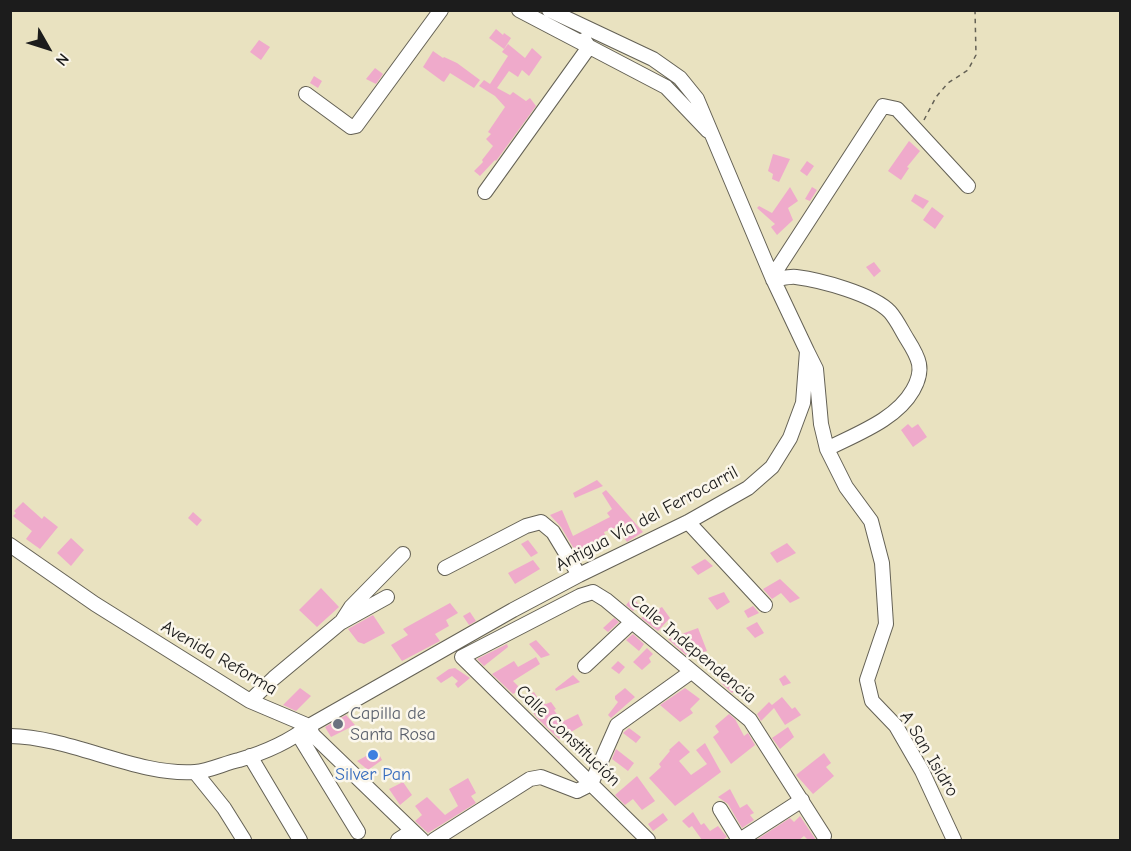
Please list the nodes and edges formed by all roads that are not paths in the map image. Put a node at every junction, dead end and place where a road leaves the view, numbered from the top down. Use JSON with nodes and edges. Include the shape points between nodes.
{"nodes":[{"id":1,"x":441,"y":10,"type":"edge"},
{"id":2,"x":519,"y":10,"type":"edge"},
{"id":3,"x":549,"y":10,"type":"edge"},
{"id":4,"x":572,"y":22,"type":"junction"},
{"id":5,"x":589,"y":47,"type":"junction"},
{"id":6,"x":306,"y":94,"type":"dead end"},
{"id":7,"x":715,"y":140,"type":"junction"},
{"id":8,"x":968,"y":186,"type":"dead end"},
{"id":9,"x":485,"y":192,"type":"dead end"},
{"id":10,"x":773,"y":278,"type":"junction"},
{"id":11,"x":807,"y":351,"type":"junction"},
{"id":12,"x":827,"y":449,"type":"junction"},
{"id":13,"x":688,"y":522,"type":"junction"},
{"id":14,"x":10,"y":545,"type":"edge"},
{"id":15,"x":403,"y":554,"type":"dead end"},
{"id":16,"x":445,"y":568,"type":"dead end"},
{"id":17,"x":579,"y":574,"type":"junction"},
{"id":18,"x":387,"y":597,"type":"dead end"},
{"id":19,"x":765,"y":605,"type":"dead end"},
{"id":20,"x":513,"y":610,"type":"junction"},
{"id":21,"x":632,"y":622,"type":"junction"},
{"id":22,"x":340,"y":623,"type":"junction"},
{"id":23,"x":523,"y":627,"type":"junction"},
{"id":24,"x":585,"y":666,"type":"dead end"},
{"id":25,"x":691,"y":672,"type":"junction"},
{"id":26,"x":250,"y":701,"type":"junction"},
{"id":27,"x":303,"y":730,"type":"junction"},
{"id":28,"x":10,"y":736,"type":"edge"},
{"id":29,"x":250,"y":756,"type":"junction"},
{"id":30,"x":195,"y":772,"type":"junction"},
{"id":31,"x":352,"y":773,"type":"junction"},
{"id":32,"x":591,"y":784,"type":"junction"},
{"id":33,"x":332,"y":788,"type":"junction"},
{"id":34,"x":802,"y":800,"type":"junction"},
{"id":35,"x":720,"y":809,"type":"dead end"},
{"id":36,"x":358,"y":832,"type":"dead end"},
{"id":37,"x":417,"y":836,"type":"edge"},
{"id":38,"x":824,"y":836,"type":"dead end"},
{"id":39,"x":244,"y":840,"type":"edge"},
{"id":40,"x":300,"y":840,"type":"edge"},
{"id":41,"x":398,"y":840,"type":"edge"},
{"id":42,"x":434,"y":840,"type":"edge"},
{"id":43,"x":648,"y":840,"type":"edge"},
{"id":44,"x":740,"y":840,"type":"edge"},
{"id":45,"x":954,"y":840,"type":"edge"}],
"edges":[{"from":1,"to":6,"type":"street","via":[[356,126],[351,127]]},
{"from":2,"to":5,"type":"street"},
{"from":3,"to":4,"type":"street","name":"Antigua Vía del Ferrocarril"},
{"from":4,"to":5,"type":"street"},
{"from":4,"to":7,"type":"street","name":"Antigua Vía del Ferrocarril","via":[[653,59],[680,78],[697,99]]},
{"from":5,"to":7,"type":"street","via":[[666,87]]},
{"from":5,"to":9,"type":"street"},
{"from":7,"to":10,"type":"street","name":"Antigua Vía del Ferrocarril"},
{"from":8,"to":10,"type":"street","via":[[897,110],[884,106]]},
{"from":10,"to":11,"type":"street","name":"Antigua Vía del Ferrocarril"},
{"from":10,"to":12,"type":"street","via":[[795,277],[858,292],[874,300],[890,312],[919,357],[920,372],[903,404],[872,427]]},
{"from":11,"to":12,"type":"street","name":"A San Isidro","via":[[816,369]]},
{"from":11,"to":13,"type":"street","name":"Antigua Vía del Ferrocarril","via":[[803,403],[790,438],[772,467],[748,488]]},
{"from":12,"to":45,"type":"street","name":"A San Isidro","via":[[846,487],[871,521],[882,563],[886,624],[867,680],[872,701],[896,726]]},
{"from":13,"to":17,"type":"street","name":"Antigua Vía del Ferrocarril"},
{"from":13,"to":19,"type":"street"},
{"from":14,"to":26,"type":"street","name":"Avenida Reforma","via":[[95,604]]},
{"from":15,"to":22,"type":"street"},
{"from":16,"to":17,"type":"street","via":[[541,522],[553,532]]},
{"from":17,"to":20,"type":"street","name":"Antigua Vía del Ferrocarril"},
{"from":18,"to":22,"type":"street"},
{"from":20,"to":23,"type":"street"},
{"from":20,"to":27,"type":"street","name":"Antigua Vía del Ferrocarril"},
{"from":21,"to":23,"type":"street","name":"Calle Independencia","via":[[593,592]]},
{"from":21,"to":24,"type":"street"},
{"from":21,"to":25,"type":"street","name":"Calle Independencia"},
{"from":22,"to":26,"type":"street"},
{"from":23,"to":32,"type":"street","name":"Calle Constitución","via":[[462,657]]},
{"from":25,"to":32,"type":"street","via":[[617,725]]},
{"from":25,"to":34,"type":"street","name":"Calle Independencia","via":[[750,720]]},
{"from":26,"to":27,"type":"street","name":"Avenida Reforma"},
{"from":27,"to":29,"type":"street","name":"Antigua Vía del Ferrocarril"},
{"from":27,"to":31,"type":"street","name":"Avenida Reforma"},
{"from":27,"to":33,"type":"street"},
{"from":28,"to":30,"type":"street","name":"Antigua Vía del Ferrocarril","via":[[79,747],[150,768]]},
{"from":29,"to":30,"type":"street","name":"Antigua Vía del Ferrocarril"},
{"from":29,"to":40,"type":"street"},
{"from":30,"to":39,"type":"street"},
{"from":31,"to":33,"type":"street"},
{"from":31,"to":37,"type":"street","name":"Avenida Reforma"},
{"from":32,"to":42,"type":"street","via":[[578,791],[541,777],[530,779]]},
{"from":32,"to":43,"type":"street","name":"Calle Constitución"},
{"from":33,"to":36,"type":"street"},
{"from":34,"to":38,"type":"street","name":"Calle Independencia"},
{"from":34,"to":44,"type":"street"},
{"from":35,"to":44,"type":"street"},
{"from":37,"to":41,"type":"street"}]}
